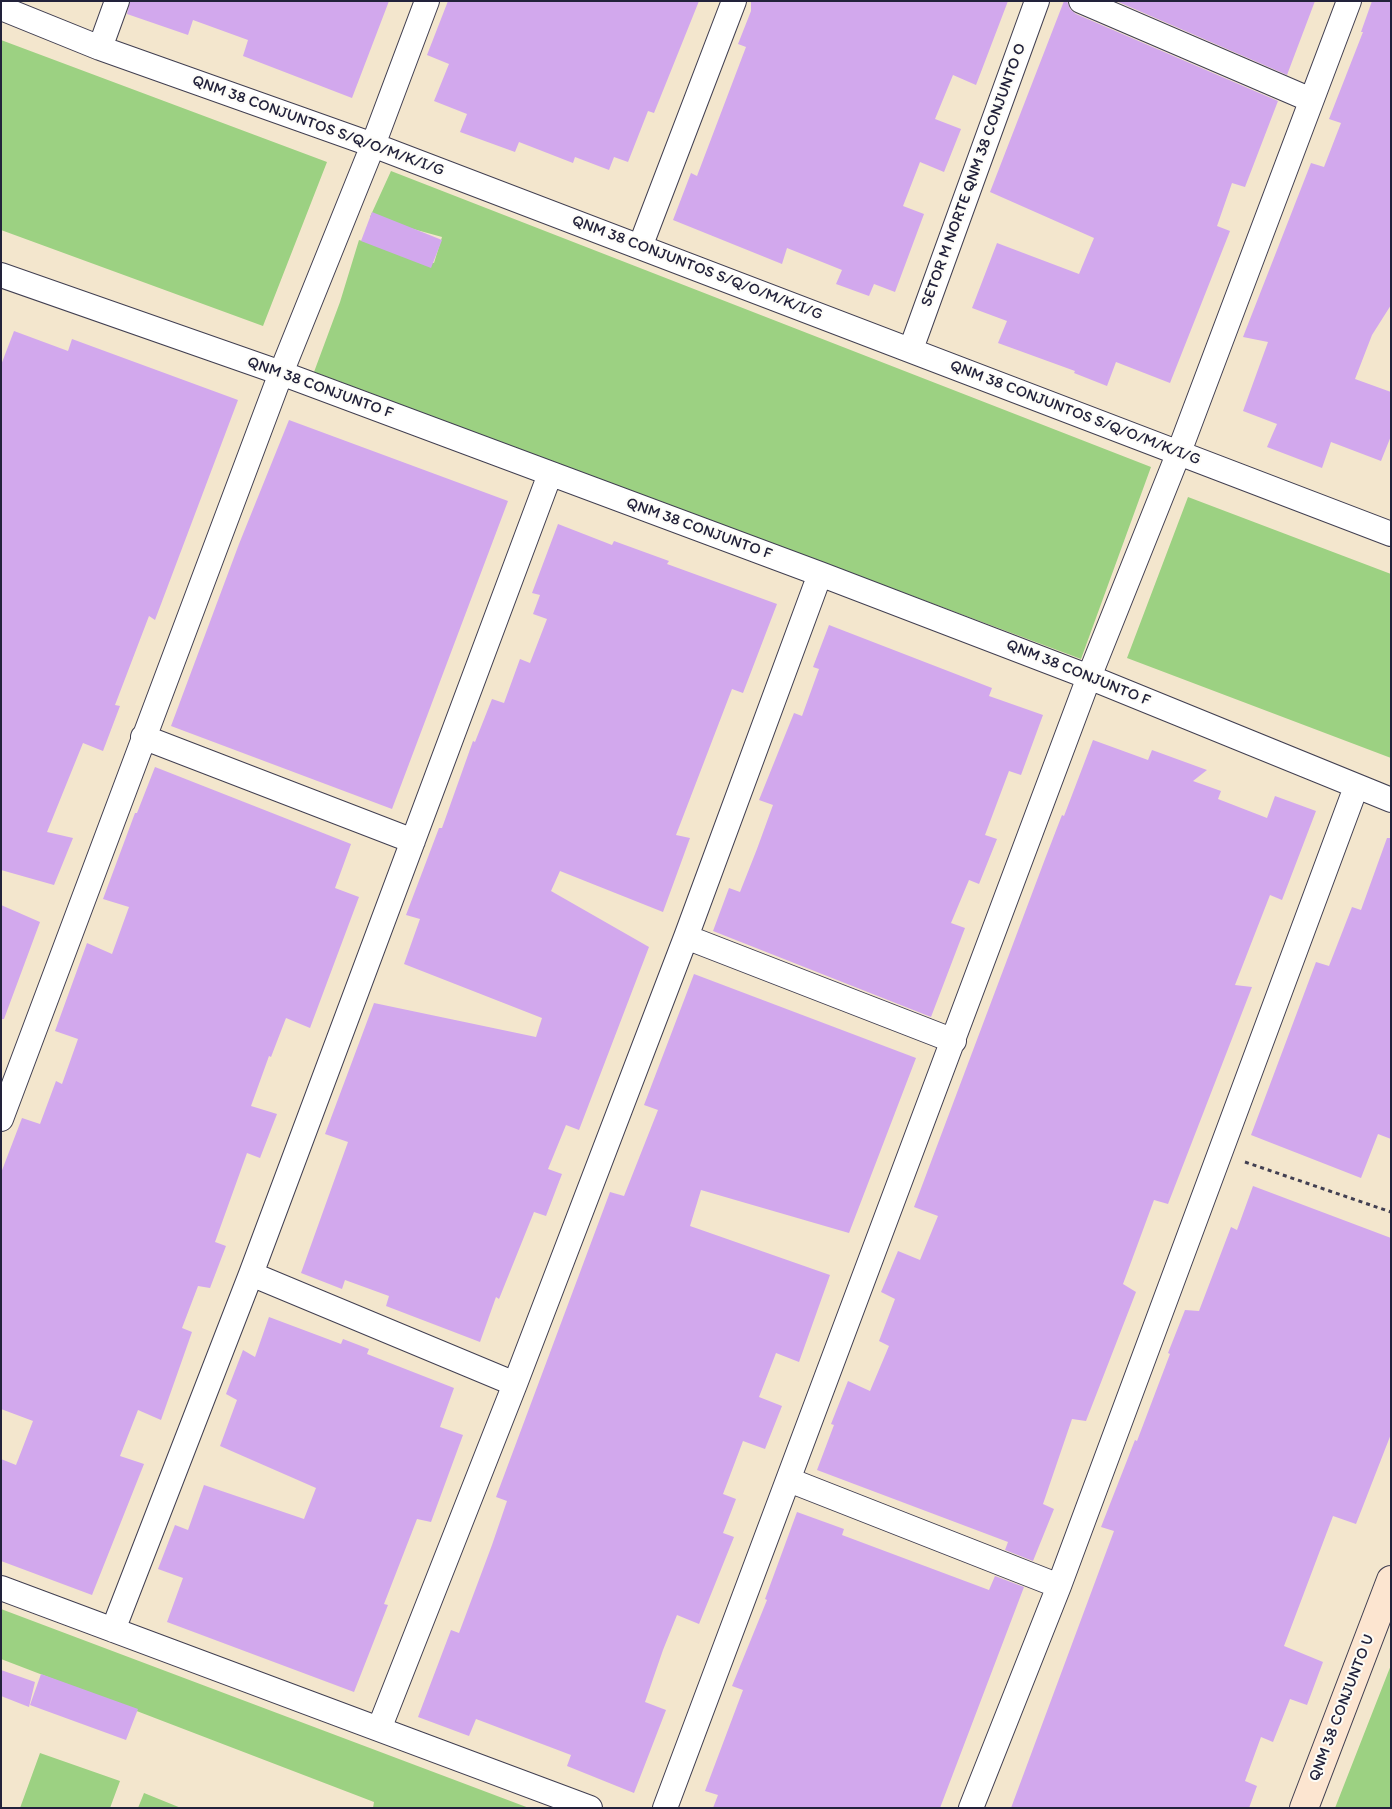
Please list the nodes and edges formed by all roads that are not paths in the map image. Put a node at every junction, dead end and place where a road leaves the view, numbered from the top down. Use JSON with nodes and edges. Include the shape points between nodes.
{"nodes":[{"id":1,"x":117,"y":1,"type":"edge"},
{"id":2,"x":427,"y":1,"type":"edge"},
{"id":3,"x":734,"y":1,"type":"edge"},
{"id":4,"x":1037,"y":1,"type":"edge"},
{"id":5,"x":1081,"y":1,"type":"edge"},
{"id":6,"x":1349,"y":1,"type":"edge"},
{"id":7,"x":1,"y":8,"type":"edge"},
{"id":8,"x":100,"y":48,"type":"junction"},
{"id":9,"x":1311,"y":100,"type":"junction"},
{"id":10,"x":372,"y":145,"type":"junction"},
{"id":11,"x":640,"y":247,"type":"junction"},
{"id":12,"x":3,"y":281,"type":"edge"},
{"id":13,"x":911,"y":349,"type":"junction"},
{"id":14,"x":281,"y":373,"type":"junction"},
{"id":15,"x":1179,"y":452,"type":"junction"},
{"id":16,"x":550,"y":474,"type":"junction"},
{"id":17,"x":1391,"y":534,"type":"edge"},
{"id":18,"x":820,"y":574,"type":"junction"},
{"id":19,"x":1089,"y":677,"type":"junction"},
{"id":20,"x":143,"y":737,"type":"junction"},
{"id":21,"x":1356,"y":787,"type":"junction"},
{"id":22,"x":1391,"y":800,"type":"edge"},
{"id":23,"x":413,"y":841,"type":"junction"},
{"id":24,"x":686,"y":937,"type":"junction"},
{"id":25,"x":954,"y":1041,"type":"junction"},
{"id":26,"x":1,"y":1119,"type":"edge"},
{"id":27,"x":251,"y":1274,"type":"junction"},
{"id":28,"x":515,"y":1384,"type":"junction"},
{"id":29,"x":789,"y":1480,"type":"junction"},
{"id":30,"x":1391,"y":1580,"type":"edge"},
{"id":31,"x":1059,"y":1586,"type":"junction"},
{"id":32,"x":1,"y":1588,"type":"edge"},
{"id":33,"x":113,"y":1630,"type":"junction"},
{"id":34,"x":379,"y":1729,"type":"junction"},
{"id":35,"x":590,"y":1808,"type":"edge"},
{"id":36,"x":664,"y":1808,"type":"edge"},
{"id":37,"x":972,"y":1808,"type":"edge"},
{"id":38,"x":1304,"y":1808,"type":"edge"}],
"edges":[{"from":1,"to":8,"type":"street"},
{"from":2,"to":10,"type":"street"},
{"from":3,"to":11,"type":"street"},
{"from":4,"to":13,"type":"street","name":"SETOR M NORTE QNM 38 CONJUNTO O"},
{"from":5,"to":9,"type":"street"},
{"from":6,"to":9,"type":"street"},
{"from":7,"to":8,"type":"street","name":"QNM 38 CONJUNTOS S/Q/O/M/K/I/G"},
{"from":8,"to":10,"type":"street","name":"QNM 38 CONJUNTOS S/Q/O/M/K/I/G"},
{"from":9,"to":15,"type":"street"},
{"from":10,"to":11,"type":"street","name":"QNM 38 CONJUNTOS S/Q/O/M/K/I/G"},
{"from":10,"to":14,"type":"street"},
{"from":11,"to":13,"type":"street","name":"QNM 38 CONJUNTOS S/Q/O/M/K/I/G"},
{"from":12,"to":14,"type":"street","name":"QNM 38 CONJUNTO F"},
{"from":13,"to":15,"type":"street","name":"QNM 38 CONJUNTOS S/Q/O/M/K/I/G"},
{"from":14,"to":16,"type":"street","name":"QNM 38 CONJUNTO F"},
{"from":14,"to":20,"type":"street"},
{"from":15,"to":17,"type":"street","name":"QNM 38 CONJUNTOS S/Q/O/M/K/I/G"},
{"from":15,"to":19,"type":"street"},
{"from":16,"to":18,"type":"street","name":"QNM 38 CONJUNTO F"},
{"from":16,"to":23,"type":"street"},
{"from":18,"to":19,"type":"street","name":"QNM 38 CONJUNTO F"},
{"from":18,"to":24,"type":"street"},
{"from":19,"to":21,"type":"street","name":"QNM 38 CONJUNTO F"},
{"from":19,"to":25,"type":"street"},
{"from":20,"to":23,"type":"street"},
{"from":20,"to":26,"type":"street"},
{"from":21,"to":22,"type":"street","name":"QNM 38 CONJUNTO F"},
{"from":21,"to":31,"type":"street"},
{"from":23,"to":27,"type":"street"},
{"from":24,"to":25,"type":"street"},
{"from":24,"to":28,"type":"street"},
{"from":25,"to":29,"type":"street"},
{"from":27,"to":28,"type":"street"},
{"from":27,"to":33,"type":"street"},
{"from":28,"to":34,"type":"street"},
{"from":29,"to":31,"type":"street"},
{"from":29,"to":36,"type":"street"},
{"from":30,"to":38,"type":"street","name":"QNM 38 CONJUNTO U"},
{"from":31,"to":37,"type":"street"},
{"from":32,"to":33,"type":"street"},
{"from":33,"to":34,"type":"street"},
{"from":34,"to":35,"type":"street"}]}
